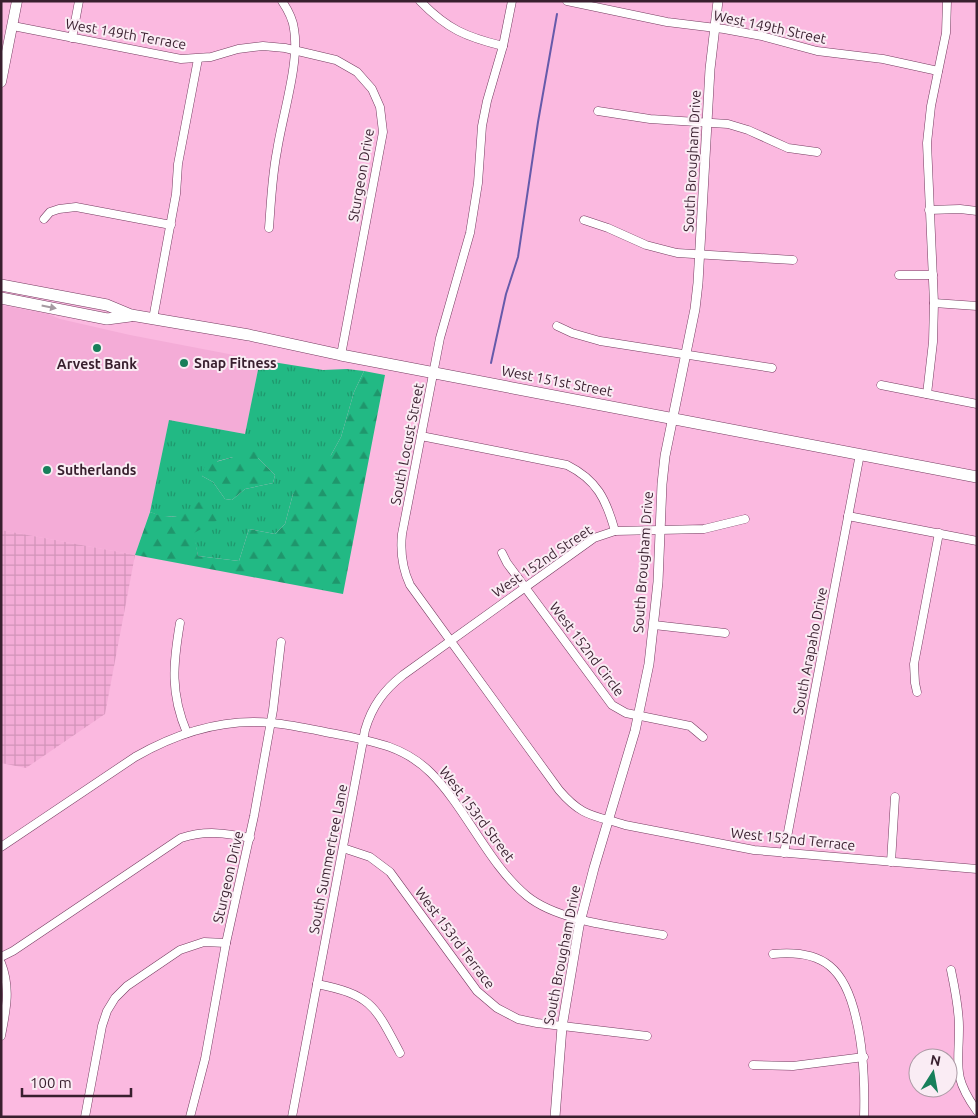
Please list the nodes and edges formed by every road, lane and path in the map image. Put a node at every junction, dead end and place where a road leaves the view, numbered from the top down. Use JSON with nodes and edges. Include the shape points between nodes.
{"nodes":[{"id":1,"x":17,"y":1,"type":"edge"},
{"id":2,"x":79,"y":1,"type":"edge"},
{"id":3,"x":282,"y":1,"type":"edge"},
{"id":4,"x":420,"y":1,"type":"edge"},
{"id":5,"x":512,"y":1,"type":"edge"},
{"id":6,"x":566,"y":1,"type":"edge"},
{"id":7,"x":718,"y":1,"type":"edge"},
{"id":8,"x":947,"y":1,"type":"edge"},
{"id":9,"x":12,"y":26,"type":"junction"},
{"id":10,"x":714,"y":27,"type":"junction"},
{"id":11,"x":72,"y":38,"type":"junction"},
{"id":12,"x":503,"y":46,"type":"junction"},
{"id":13,"x":294,"y":51,"type":"junction"},
{"id":14,"x":198,"y":59,"type":"junction"},
{"id":15,"x":938,"y":71,"type":"junction"},
{"id":16,"x":1,"y":82,"type":"edge"},
{"id":17,"x":598,"y":111,"type":"dead end"},
{"id":18,"x":707,"y":122,"type":"junction"},
{"id":19,"x":817,"y":152,"type":"dead end"},
{"id":20,"x":929,"y":210,"type":"junction"},
{"id":21,"x":977,"y":211,"type":"edge"},
{"id":22,"x":44,"y":219,"type":"dead end"},
{"id":23,"x":584,"y":220,"type":"dead end"},
{"id":24,"x":171,"y":225,"type":"junction"},
{"id":25,"x":270,"y":228,"type":"dead end"},
{"id":26,"x":701,"y":255,"type":"junction"},
{"id":27,"x":793,"y":260,"type":"dead end"},
{"id":28,"x":933,"y":274,"type":"junction"},
{"id":29,"x":899,"y":275,"type":"dead end"},
{"id":30,"x":1,"y":285,"type":"edge"},
{"id":31,"x":1,"y":298,"type":"edge"},
{"id":32,"x":934,"y":303,"type":"junction"},
{"id":33,"x":977,"y":306,"type":"edge"},
{"id":34,"x":132,"y":315,"type":"junction"},
{"id":35,"x":153,"y":319,"type":"junction"},
{"id":36,"x":557,"y":326,"type":"dead end"},
{"id":37,"x":341,"y":355,"type":"junction"},
{"id":38,"x":685,"y":355,"type":"junction"},
{"id":39,"x":772,"y":368,"type":"dead end"},
{"id":40,"x":433,"y":372,"type":"junction"},
{"id":41,"x":881,"y":385,"type":"dead end"},
{"id":42,"x":927,"y":394,"type":"junction"},
{"id":43,"x":977,"y":404,"type":"edge"},
{"id":44,"x":672,"y":418,"type":"junction"},
{"id":45,"x":422,"y":436,"type":"junction"},
{"id":46,"x":860,"y":454,"type":"junction"},
{"id":47,"x":977,"y":477,"type":"edge"},
{"id":48,"x":848,"y":516,"type":"junction"},
{"id":49,"x":745,"y":519,"type":"dead end"},
{"id":50,"x":615,"y":531,"type":"junction"},
{"id":51,"x":659,"y":531,"type":"junction"},
{"id":52,"x":939,"y":533,"type":"junction"},
{"id":53,"x":977,"y":541,"type":"edge"},
{"id":54,"x":502,"y":553,"type":"dead end"},
{"id":55,"x":525,"y":586,"type":"junction"},
{"id":56,"x":180,"y":624,"type":"dead end"},
{"id":57,"x":654,"y":625,"type":"junction"},
{"id":58,"x":725,"y":633,"type":"dead end"},
{"id":59,"x":451,"y":641,"type":"junction"},
{"id":60,"x":281,"y":642,"type":"dead end"},
{"id":61,"x":917,"y":692,"type":"dead end"},
{"id":62,"x":639,"y":715,"type":"junction"},
{"id":63,"x":270,"y":723,"type":"junction"},
{"id":64,"x":187,"y":732,"type":"junction"},
{"id":65,"x":703,"y":737,"type":"dead end"},
{"id":66,"x":364,"y":739,"type":"junction"},
{"id":67,"x":896,"y":797,"type":"dead end"},
{"id":68,"x":608,"y":820,"type":"junction"},
{"id":69,"x":250,"y":838,"type":"junction"},
{"id":70,"x":1,"y":847,"type":"edge"},
{"id":71,"x":343,"y":848,"type":"junction"},
{"id":72,"x":784,"y":853,"type":"junction"},
{"id":73,"x":891,"y":862,"type":"junction"},
{"id":74,"x":977,"y":869,"type":"edge"},
{"id":75,"x":580,"y":919,"type":"junction"},
{"id":76,"x":664,"y":935,"type":"dead end"},
{"id":77,"x":226,"y":943,"type":"junction"},
{"id":78,"x":773,"y":954,"type":"dead end"},
{"id":79,"x":1,"y":957,"type":"edge"},
{"id":80,"x":1,"y":963,"type":"edge"},
{"id":81,"x":952,"y":970,"type":"dead end"},
{"id":82,"x":317,"y":984,"type":"junction"},
{"id":83,"x":562,"y":1027,"type":"junction"},
{"id":84,"x":1,"y":1036,"type":"edge"},
{"id":85,"x":647,"y":1036,"type":"dead end"},
{"id":86,"x":400,"y":1053,"type":"dead end"},
{"id":87,"x":864,"y":1057,"type":"junction"},
{"id":88,"x":753,"y":1065,"type":"dead end"},
{"id":89,"x":977,"y":1112,"type":"edge"},
{"id":90,"x":85,"y":1117,"type":"edge"},
{"id":91,"x":190,"y":1117,"type":"edge"},
{"id":92,"x":292,"y":1117,"type":"edge"},
{"id":93,"x":555,"y":1117,"type":"edge"},
{"id":94,"x":864,"y":1117,"type":"edge"}],
"edges":[{"from":1,"to":9,"type":"main road"},
{"from":2,"to":11,"type":"street"},
{"from":3,"to":13,"type":"street","via":[[293,24]]},
{"from":4,"to":12,"type":"street","via":[[450,27]]},
{"from":5,"to":12,"type":"street","name":"South Locust Street"},
{"from":6,"to":10,"type":"street","name":"West 149th Street","via":[[667,22]]},
{"from":7,"to":10,"type":"street","name":"South Brougham Drive"},
{"from":8,"to":15,"type":"street","via":[[946,33]]},
{"from":9,"to":11,"type":"street","name":"West 149th Terrace"},
{"from":9,"to":16,"type":"main road"},
{"from":10,"to":15,"type":"street","name":"West 149th Street","via":[[817,51],[883,59]]},
{"from":10,"to":18,"type":"street","name":"South Brougham Drive"},
{"from":11,"to":14,"type":"street","name":"West 149th Terrace"},
{"from":12,"to":40,"type":"street","name":"South Locust Street","via":[[482,126],[470,232]]},
{"from":13,"to":14,"type":"street","name":"West 149th Terrace","via":[[249,46]]},
{"from":13,"to":25,"type":"street","via":[[273,178]]},
{"from":13,"to":37,"type":"street","name":"Sturgeon Drive","via":[[336,60],[357,72],[372,89],[382,116],[381,144]]},
{"from":14,"to":24,"type":"street","via":[[178,164]]},
{"from":15,"to":20,"type":"street","via":[[927,143]]},
{"from":17,"to":18,"type":"street","via":[[650,119]]},
{"from":18,"to":19,"type":"street","via":[[748,130],[788,148]]},
{"from":18,"to":26,"type":"street","name":"South Brougham Drive"},
{"from":20,"to":21,"type":"street"},
{"from":20,"to":28,"type":"street"},
{"from":22,"to":24,"type":"street","via":[[50,212],[76,207]]},
{"from":23,"to":26,"type":"street","via":[[646,245]]},
{"from":24,"to":35,"type":"street"},
{"from":26,"to":27,"type":"street"},
{"from":26,"to":38,"type":"street","name":"South Brougham Drive","via":[[695,309]]},
{"from":28,"to":29,"type":"street"},
{"from":28,"to":32,"type":"street"},
{"from":30,"to":34,"type":"main road","name":"West 151st Street","via":[[107,305]]},
{"from":31,"to":34,"type":"main road","name":"West 151st Street","one_way":true,"via":[[107,319]]},
{"from":32,"to":33,"type":"street"},
{"from":32,"to":42,"type":"street"},
{"from":34,"to":35,"type":"main road","name":"West 151st Street"},
{"from":35,"to":37,"type":"main road","name":"West 151st Street"},
{"from":36,"to":38,"type":"street","via":[[589,339]]},
{"from":37,"to":40,"type":"main road","name":"West 151st Street"},
{"from":38,"to":39,"type":"street"},
{"from":38,"to":44,"type":"street","name":"South Brougham Drive"},
{"from":40,"to":44,"type":"main road","name":"West 151st Street"},
{"from":40,"to":45,"type":"street","name":"South Locust Street"},
{"from":41,"to":42,"type":"street"},
{"from":42,"to":43,"type":"street"},
{"from":44,"to":46,"type":"main road","name":"West 151st Street"},
{"from":44,"to":51,"type":"street","name":"South Brougham Drive"},
{"from":45,"to":50,"type":"street","via":[[567,465],[586,477],[600,492]]},
{"from":45,"to":59,"type":"street","name":"South Locust Street","via":[[402,534],[401,556],[410,585]]},
{"from":46,"to":47,"type":"main road","name":"West 151st Street"},
{"from":46,"to":48,"type":"street","name":"South Arapaho Drive"},
{"from":48,"to":52,"type":"street"},
{"from":48,"to":72,"type":"street","name":"South Arapaho Drive"},
{"from":49,"to":51,"type":"street","name":"West 152nd Street","via":[[704,529]]},
{"from":50,"to":51,"type":"street","name":"West 152nd Street"},
{"from":50,"to":55,"type":"street","name":"West 152nd Street","via":[[594,538]]},
{"from":51,"to":57,"type":"street","name":"South Brougham Drive"},
{"from":52,"to":53,"type":"street"},
{"from":52,"to":61,"type":"street","via":[[914,664]]},
{"from":54,"to":55,"type":"street","name":"West 152nd Circle"},
{"from":55,"to":59,"type":"street","name":"West 152nd Street"},
{"from":55,"to":62,"type":"street","name":"West 152nd Circle","via":[[612,705],[626,713]]},
{"from":56,"to":64,"type":"street","via":[[174,687]]},
{"from":57,"to":58,"type":"street"},
{"from":57,"to":62,"type":"street","name":"South Brougham Drive"},
{"from":59,"to":66,"type":"street","name":"South Summertree Lane","via":[[383,693],[369,717]]},
{"from":59,"to":68,"type":"street","name":"South Locust Street","via":[[567,799],[584,812]]},
{"from":60,"to":63,"type":"street","name":"Sturgeon Drive"},
{"from":62,"to":65,"type":"street","name":"West 152nd Circle","via":[[690,726]]},
{"from":62,"to":68,"type":"street","name":"South Brougham Drive"},
{"from":63,"to":64,"type":"street","name":"West 153rd Street","via":[[224,724]]},
{"from":63,"to":66,"type":"street","name":"West 153rd Street"},
{"from":63,"to":69,"type":"street","name":"Sturgeon Drive"},
{"from":64,"to":70,"type":"street","name":"West 153rd Street","via":[[135,757]]},
{"from":66,"to":71,"type":"street","name":"South Summertree Lane"},
{"from":66,"to":75,"type":"street","name":"West 153rd Street","via":[[396,748],[425,767],[515,885],[538,904]]},
{"from":67,"to":73,"type":"street"},
{"from":68,"to":72,"type":"street","name":"West 152nd Terrace","via":[[754,850]]},
{"from":68,"to":75,"type":"street","name":"South Brougham Drive"},
{"from":69,"to":77,"type":"street","name":"Sturgeon Drive"},
{"from":69,"to":79,"type":"street","via":[[216,832],[181,838]]},
{"from":71,"to":82,"type":"street","name":"South Summertree Lane"},
{"from":71,"to":83,"type":"street","name":"West 153rd Terrace","via":[[370,857],[390,872],[477,991],[489,1002],[518,1019]]},
{"from":72,"to":73,"type":"street","name":"West 152nd Terrace"},
{"from":73,"to":74,"type":"street","name":"West 152nd Terrace"},
{"from":75,"to":76,"type":"street","name":"West 153rd Street"},
{"from":75,"to":83,"type":"street","name":"South Brougham Drive"},
{"from":77,"to":90,"type":"street","via":[[204,942],[180,950],[127,986],[115,998],[102,1026]]},
{"from":77,"to":91,"type":"street","name":"Sturgeon Drive","via":[[211,1031]]},
{"from":78,"to":87,"type":"street","via":[[804,954],[827,964],[836,972],[849,992]]},
{"from":80,"to":84,"type":"street","via":[[8,984]]},
{"from":81,"to":89,"type":"street","via":[[959,1027],[958,1072],[966,1096]]},
{"from":82,"to":86,"type":"street","via":[[347,990],[369,1004],[382,1019]]},
{"from":82,"to":92,"type":"street","name":"South Summertree Lane"},
{"from":83,"to":85,"type":"street","name":"West 153rd Terrace"},
{"from":83,"to":93,"type":"street","name":"South Brougham Drive"},
{"from":87,"to":88,"type":"street","via":[[793,1066]]},
{"from":87,"to":94,"type":"street"}]}
